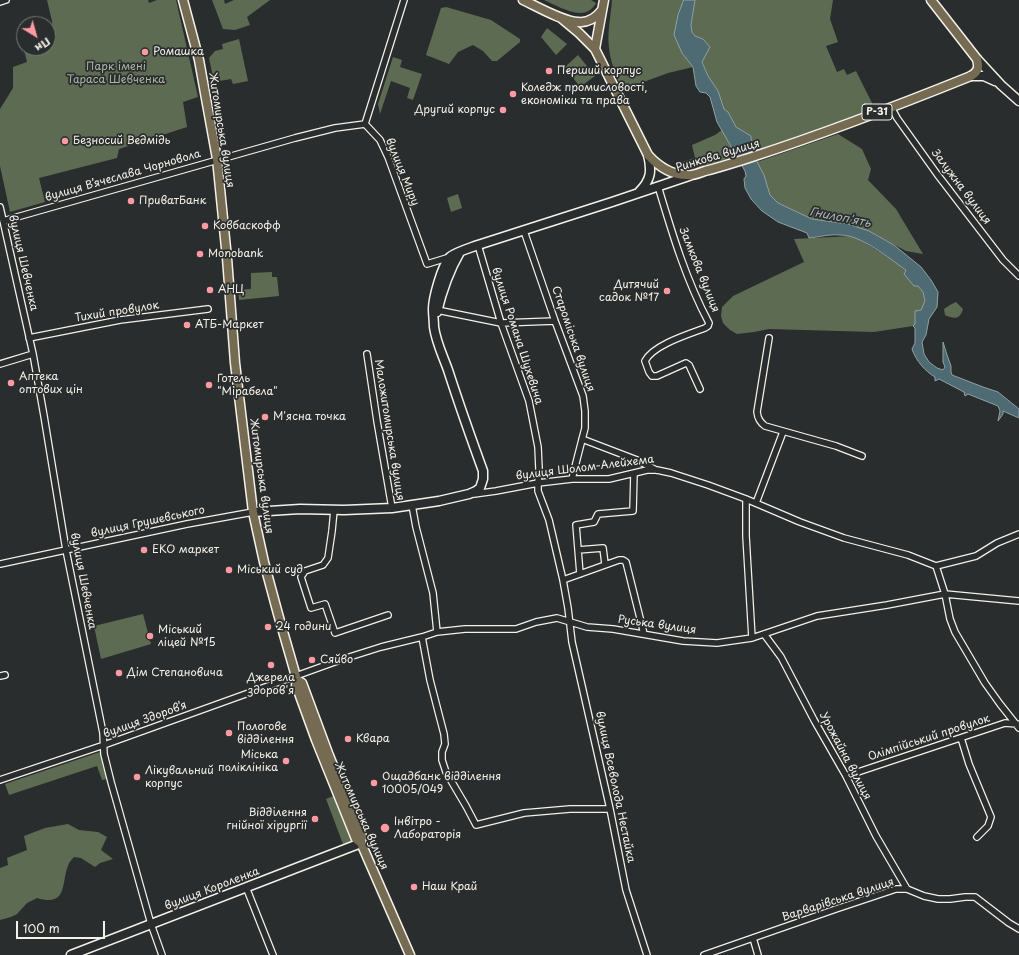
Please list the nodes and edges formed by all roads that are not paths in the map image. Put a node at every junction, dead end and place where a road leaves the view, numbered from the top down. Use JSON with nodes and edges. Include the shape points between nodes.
{"nodes":[{"id":1,"x":6,"y":0,"type":"edge"},
{"id":2,"x":183,"y":0,"type":"edge"},
{"id":3,"x":404,"y":0,"type":"edge"},
{"id":4,"x":523,"y":0,"type":"edge"},
{"id":5,"x":604,"y":0,"type":"edge"},
{"id":6,"x":931,"y":0,"type":"edge"},
{"id":7,"x":0,"y":2,"type":"edge"},
{"id":8,"x":602,"y":10,"type":"junction"},
{"id":9,"x":561,"y":18,"type":"junction"},
{"id":10,"x":595,"y":49,"type":"junction"},
{"id":11,"x":977,"y":59,"type":"junction"},
{"id":12,"x":971,"y":76,"type":"junction"},
{"id":13,"x":1001,"y":85,"type":"junction"},
{"id":14,"x":1019,"y":101,"type":"edge"},
{"id":15,"x":892,"y":107,"type":"junction"},
{"id":16,"x":365,"y":124,"type":"junction"},
{"id":17,"x":648,"y":155,"type":"junction"},
{"id":18,"x":217,"y":160,"type":"junction"},
{"id":19,"x":689,"y":176,"type":"junction"},
{"id":20,"x":658,"y":186,"type":"junction"},
{"id":21,"x":637,"y":194,"type":"junction"},
{"id":22,"x":0,"y":207,"type":"edge"},
{"id":23,"x":3,"y":221,"type":"junction"},
{"id":24,"x":524,"y":231,"type":"junction"},
{"id":25,"x":478,"y":245,"type":"junction"},
{"id":26,"x":460,"y":252,"type":"junction"},
{"id":27,"x":450,"y":257,"type":"junction"},
{"id":28,"x":1019,"y":276,"type":"edge"},
{"id":29,"x":208,"y":309,"type":"dead end"},
{"id":30,"x":437,"y":310,"type":"junction"},
{"id":31,"x":434,"y":320,"type":"junction"},
{"id":32,"x":555,"y":321,"type":"junction"},
{"id":33,"x":501,"y":323,"type":"junction"},
{"id":34,"x":29,"y":338,"type":"junction"},
{"id":35,"x":769,"y":338,"type":"dead end"},
{"id":36,"x":33,"y":354,"type":"junction"},
{"id":37,"x":367,"y":354,"type":"dead end"},
{"id":38,"x":0,"y":364,"type":"edge"},
{"id":39,"x":700,"y":389,"type":"dead end"},
{"id":40,"x":783,"y":432,"type":"junction"},
{"id":41,"x":582,"y":439,"type":"junction"},
{"id":42,"x":862,"y":456,"type":"dead end"},
{"id":43,"x":657,"y":470,"type":"junction"},
{"id":44,"x":634,"y":473,"type":"junction"},
{"id":45,"x":572,"y":480,"type":"junction"},
{"id":46,"x":538,"y":483,"type":"junction"},
{"id":47,"x":470,"y":494,"type":"junction"},
{"id":48,"x":746,"y":499,"type":"junction"},
{"id":49,"x":756,"y":503,"type":"junction"},
{"id":50,"x":412,"y":504,"type":"junction"},
{"id":51,"x":392,"y":508,"type":"junction"},
{"id":52,"x":334,"y":510,"type":"junction"},
{"id":53,"x":253,"y":512,"type":"junction"},
{"id":54,"x":1019,"y":534,"type":"edge"},
{"id":55,"x":66,"y":550,"type":"junction"},
{"id":56,"x":578,"y":550,"type":"junction"},
{"id":57,"x":0,"y":564,"type":"edge"},
{"id":58,"x":606,"y":564,"type":"junction"},
{"id":59,"x":936,"y":566,"type":"junction"},
{"id":60,"x":580,"y":574,"type":"junction"},
{"id":61,"x":563,"y":580,"type":"junction"},
{"id":62,"x":945,"y":594,"type":"junction"},
{"id":63,"x":1019,"y":601,"type":"edge"},
{"id":64,"x":388,"y":616,"type":"dead end"},
{"id":65,"x":570,"y":622,"type":"junction"},
{"id":66,"x":437,"y":632,"type":"junction"},
{"id":67,"x":644,"y":634,"type":"junction"},
{"id":68,"x":764,"y":634,"type":"junction"},
{"id":69,"x":422,"y":637,"type":"junction"},
{"id":70,"x":752,"y":638,"type":"junction"},
{"id":71,"x":297,"y":678,"type":"junction"},
{"id":72,"x":1018,"y":726,"type":"edge"},
{"id":73,"x":961,"y":738,"type":"junction"},
{"id":74,"x":104,"y":745,"type":"junction"},
{"id":75,"x":846,"y":776,"type":"junction"},
{"id":76,"x":0,"y":780,"type":"edge"},
{"id":77,"x":610,"y":809,"type":"junction"},
{"id":78,"x":977,"y":837,"type":"dead end"},
{"id":79,"x":360,"y":843,"type":"junction"},
{"id":80,"x":246,"y":887,"type":"junction"},
{"id":81,"x":906,"y":889,"type":"junction"},
{"id":82,"x":151,"y":924,"type":"junction"},
{"id":83,"x":1019,"y":929,"type":"edge"},
{"id":84,"x":753,"y":938,"type":"junction"},
{"id":85,"x":71,"y":955,"type":"edge"},
{"id":86,"x":162,"y":955,"type":"edge"},
{"id":87,"x":273,"y":955,"type":"edge"},
{"id":88,"x":410,"y":955,"type":"edge"},
{"id":89,"x":647,"y":955,"type":"edge"},
{"id":90,"x":704,"y":955,"type":"edge"},
{"id":91,"x":758,"y":955,"type":"edge"}],
"edges":[{"from":1,"to":7,"type":"street"},
{"from":2,"to":18,"type":"main road","name":"Житомирська вулиця","via":[[199,60]]},
{"from":3,"to":16,"type":"street"},
{"from":4,"to":9,"type":"main road"},
{"from":5,"to":8,"type":"main road"},
{"from":6,"to":11,"type":"main road"},
{"from":8,"to":9,"type":"main road","via":[[594,18],[576,23]]},
{"from":8,"to":10,"type":"main road"},
{"from":9,"to":10,"type":"main road"},
{"from":10,"to":17,"type":"main road"},
{"from":11,"to":12,"type":"main road","via":[[979,68]]},
{"from":11,"to":13,"type":"main road"},
{"from":12,"to":13,"type":"main road","via":[[984,76]]},
{"from":12,"to":15,"type":"main road","name":"Ринкова вулиця","number":"Р-31"},
{"from":13,"to":14,"type":"main road"},
{"from":15,"to":19,"type":"main road","name":"Ринкова вулиця","number":"Р-31","via":[[763,154]]},
{"from":15,"to":28,"type":"street","name":"Залужна вулиця","via":[[937,174],[1003,260]]},
{"from":16,"to":18,"type":"street","name":"вулиця Вʼячеслава Чорновола","via":[[335,128]]},
{"from":16,"to":27,"type":"street","name":"вулиця Миру","via":[[380,140],[388,158],[427,264]]},
{"from":17,"to":19,"type":"main road","via":[[664,169]]},
{"from":17,"to":21,"type":"main road","via":[[649,180]]},
{"from":18,"to":23,"type":"street","name":"вулиця Вʼячеслава Чорновола"},
{"from":18,"to":53,"type":"main road","name":"Житомирська вулиця","via":[[235,363]]},
{"from":19,"to":20,"type":"main road","name":"Ринкова вулиця"},
{"from":20,"to":21,"type":"main road","name":"Ринкова вулиця"},
{"from":20,"to":39,"type":"street","name":"Замкова вулиця","via":[[677,246],[709,323],[705,328],[671,341],[650,353],[645,361],[652,376],[658,376],[686,363]]},
{"from":21,"to":24,"type":"main road","name":"Ринкова вулиця"},
{"from":22,"to":23,"type":"street","name":"вулиця Шевченка"},
{"from":23,"to":34,"type":"street","name":"вулиця Шевченка"},
{"from":24,"to":25,"type":"main road","name":"Ринкова вулиця"},
{"from":24,"to":32,"type":"street","name":"Староміська вулиця"},
{"from":25,"to":26,"type":"main road","name":"Ринкова вулиця"},
{"from":25,"to":33,"type":"street","name":"вулиця Романа Шухевича"},
{"from":26,"to":27,"type":"main road","name":"Ринкова вулиця"},
{"from":26,"to":30,"type":"main road","via":[[451,269]]},
{"from":27,"to":31,"type":"main road","via":[[436,289]]},
{"from":29,"to":34,"type":"street","name":"Тихий провулок","via":[[120,320]]},
{"from":30,"to":31,"type":"main road"},
{"from":30,"to":33,"type":"street"},
{"from":31,"to":47,"type":"main road","via":[[437,338],[483,471],[480,488]]},
{"from":32,"to":33,"type":"street"},
{"from":32,"to":41,"type":"street","name":"Староміська вулиця","via":[[583,396],[585,428]]},
{"from":33,"to":46,"type":"street","name":"вулиця Романа Шухевича","via":[[529,401],[538,447]]},
{"from":34,"to":36,"type":"street","name":"вулиця Шевченка"},
{"from":35,"to":40,"type":"street","via":[[757,412],[760,422],[765,426]]},
{"from":36,"to":38,"type":"street"},
{"from":36,"to":55,"type":"street","name":"вулиця Шевченка"},
{"from":37,"to":51,"type":"street","name":"Маложитомирська вулиця"},
{"from":40,"to":42,"type":"street","via":[[836,446]]},
{"from":40,"to":49,"type":"street"},
{"from":41,"to":43,"type":"street"},
{"from":41,"to":45,"type":"street","name":"Староміська вулиця"},
{"from":43,"to":44,"type":"street","name":"вулиця Шолом-Алейхема"},
{"from":43,"to":48,"type":"street","name":"вулиця Шолом-Алейхема"},
{"from":44,"to":45,"type":"street","name":"вулиця Шолом-Алейхема","via":[[609,479]]},
{"from":44,"to":56,"type":"street","via":[[633,511],[598,514],[594,522],[576,525]]},
{"from":45,"to":46,"type":"street","name":"вулиця Шолом-Алейхема"},
{"from":46,"to":47,"type":"street","name":"вулиця Шолом-Алейхема"},
{"from":46,"to":61,"type":"street","name":"вулиця Романа Шухевича"},
{"from":47,"to":50,"type":"main road","name":"вулиця Шолом-Алейхема"},
{"from":48,"to":49,"type":"street","name":"вулиця Шолом-Алейхема"},
{"from":48,"to":70,"type":"street"},
{"from":49,"to":59,"type":"street","name":"вулиця Шолом-Алейхема","via":[[844,538],[908,555]]},
{"from":50,"to":51,"type":"main road","name":"вулиця Шолом-Алейхема"},
{"from":50,"to":66,"type":"street","name":"Маложитомирська вулиця","via":[[433,592]]},
{"from":51,"to":52,"type":"main road","name":"вулиця Шолом-Алейхема"},
{"from":52,"to":53,"type":"main road","name":"вулиця Шолом-Алейхема"},
{"from":52,"to":64,"type":"street","via":[[328,558],[323,565],[305,571],[301,576],[311,608],[325,604],[335,633]]},
{"from":53,"to":55,"type":"street","name":"вулиця Грушевського"},
{"from":53,"to":71,"type":"main road","name":"Житомирська вулиця","via":[[264,562]]},
{"from":54,"to":59,"type":"street","via":[[997,543],[976,556]]},
{"from":55,"to":57,"type":"street","name":"вулиця Грушевського"},
{"from":55,"to":74,"type":"street","name":"вулиця Шевченка","via":[[104,733]]},
{"from":56,"to":58,"type":"street","via":[[603,548]]},
{"from":56,"to":60,"type":"street"},
{"from":58,"to":60,"type":"street"},
{"from":58,"to":67,"type":"street","via":[[619,560],[626,562]]},
{"from":59,"to":62,"type":"street"},
{"from":60,"to":61,"type":"street"},
{"from":61,"to":65,"type":"street","name":"вулиця Романа Шухевича"},
{"from":62,"to":63,"type":"street","name":"Руська вулиця"},
{"from":62,"to":68,"type":"street","name":"Руська вулиця","via":[[818,616]]},
{"from":62,"to":72,"type":"street","via":[[955,632],[985,683]]},
{"from":65,"to":66,"type":"street","name":"Руська вулиця","via":[[557,618],[516,629]]},
{"from":65,"to":67,"type":"street","name":"Руська вулиця","via":[[587,627]]},
{"from":65,"to":77,"type":"street","name":"вулиця Всеволода Нестайка","via":[[572,642]]},
{"from":66,"to":69,"type":"street","name":"Руська вулиця"},
{"from":67,"to":70,"type":"street","name":"Руська вулиця","via":[[683,641],[717,643]]},
{"from":68,"to":70,"type":"street","name":"Руська вулиця"},
{"from":68,"to":75,"type":"street","name":"Урожайна вулиця","via":[[781,657]]},
{"from":69,"to":71,"type":"street","name":"Руська вулиця","via":[[343,659]]},
{"from":69,"to":77,"type":"street","via":[[444,734],[442,760],[446,772],[476,825],[524,813]]},
{"from":71,"to":74,"type":"street","name":"вулиця Здоровʼя"},
{"from":71,"to":79,"type":"main road","name":"Житомирська вулиця","via":[[296,685],[316,740],[356,839]]},
{"from":72,"to":73,"type":"street","name":"Олімпійський провулок","via":[[1005,723]]},
{"from":73,"to":75,"type":"street","name":"Олімпійський провулок"},
{"from":73,"to":78,"type":"street","via":[[991,817],[988,826]]},
{"from":74,"to":76,"type":"street","name":"вулиця Здоровʼя"},
{"from":74,"to":82,"type":"street","name":"вулиця Шевченка","via":[[111,782]]},
{"from":75,"to":81,"type":"street","name":"Урожайна вулиця"},
{"from":77,"to":89,"type":"street","name":"вулиця Всеволода Нестайка","via":[[626,890]]},
{"from":79,"to":80,"type":"main road","name":"вулиця Короленка"},
{"from":79,"to":88,"type":"main road","name":"Житомирська вулиця"},
{"from":80,"to":82,"type":"main road","name":"вулиця Короленка"},
{"from":80,"to":87,"type":"street"},
{"from":81,"to":83,"type":"street","name":"Варварівська вулиця","via":[[938,899],[975,897]]},
{"from":81,"to":84,"type":"street","name":"Варварівська вулиця","via":[[896,889]]},
{"from":82,"to":85,"type":"main road","name":"вулиця Короленка"},
{"from":82,"to":86,"type":"street","name":"вулиця Шевченка"},
{"from":84,"to":90,"type":"street","name":"Варварівська вулиця"},
{"from":84,"to":91,"type":"street"}]}
